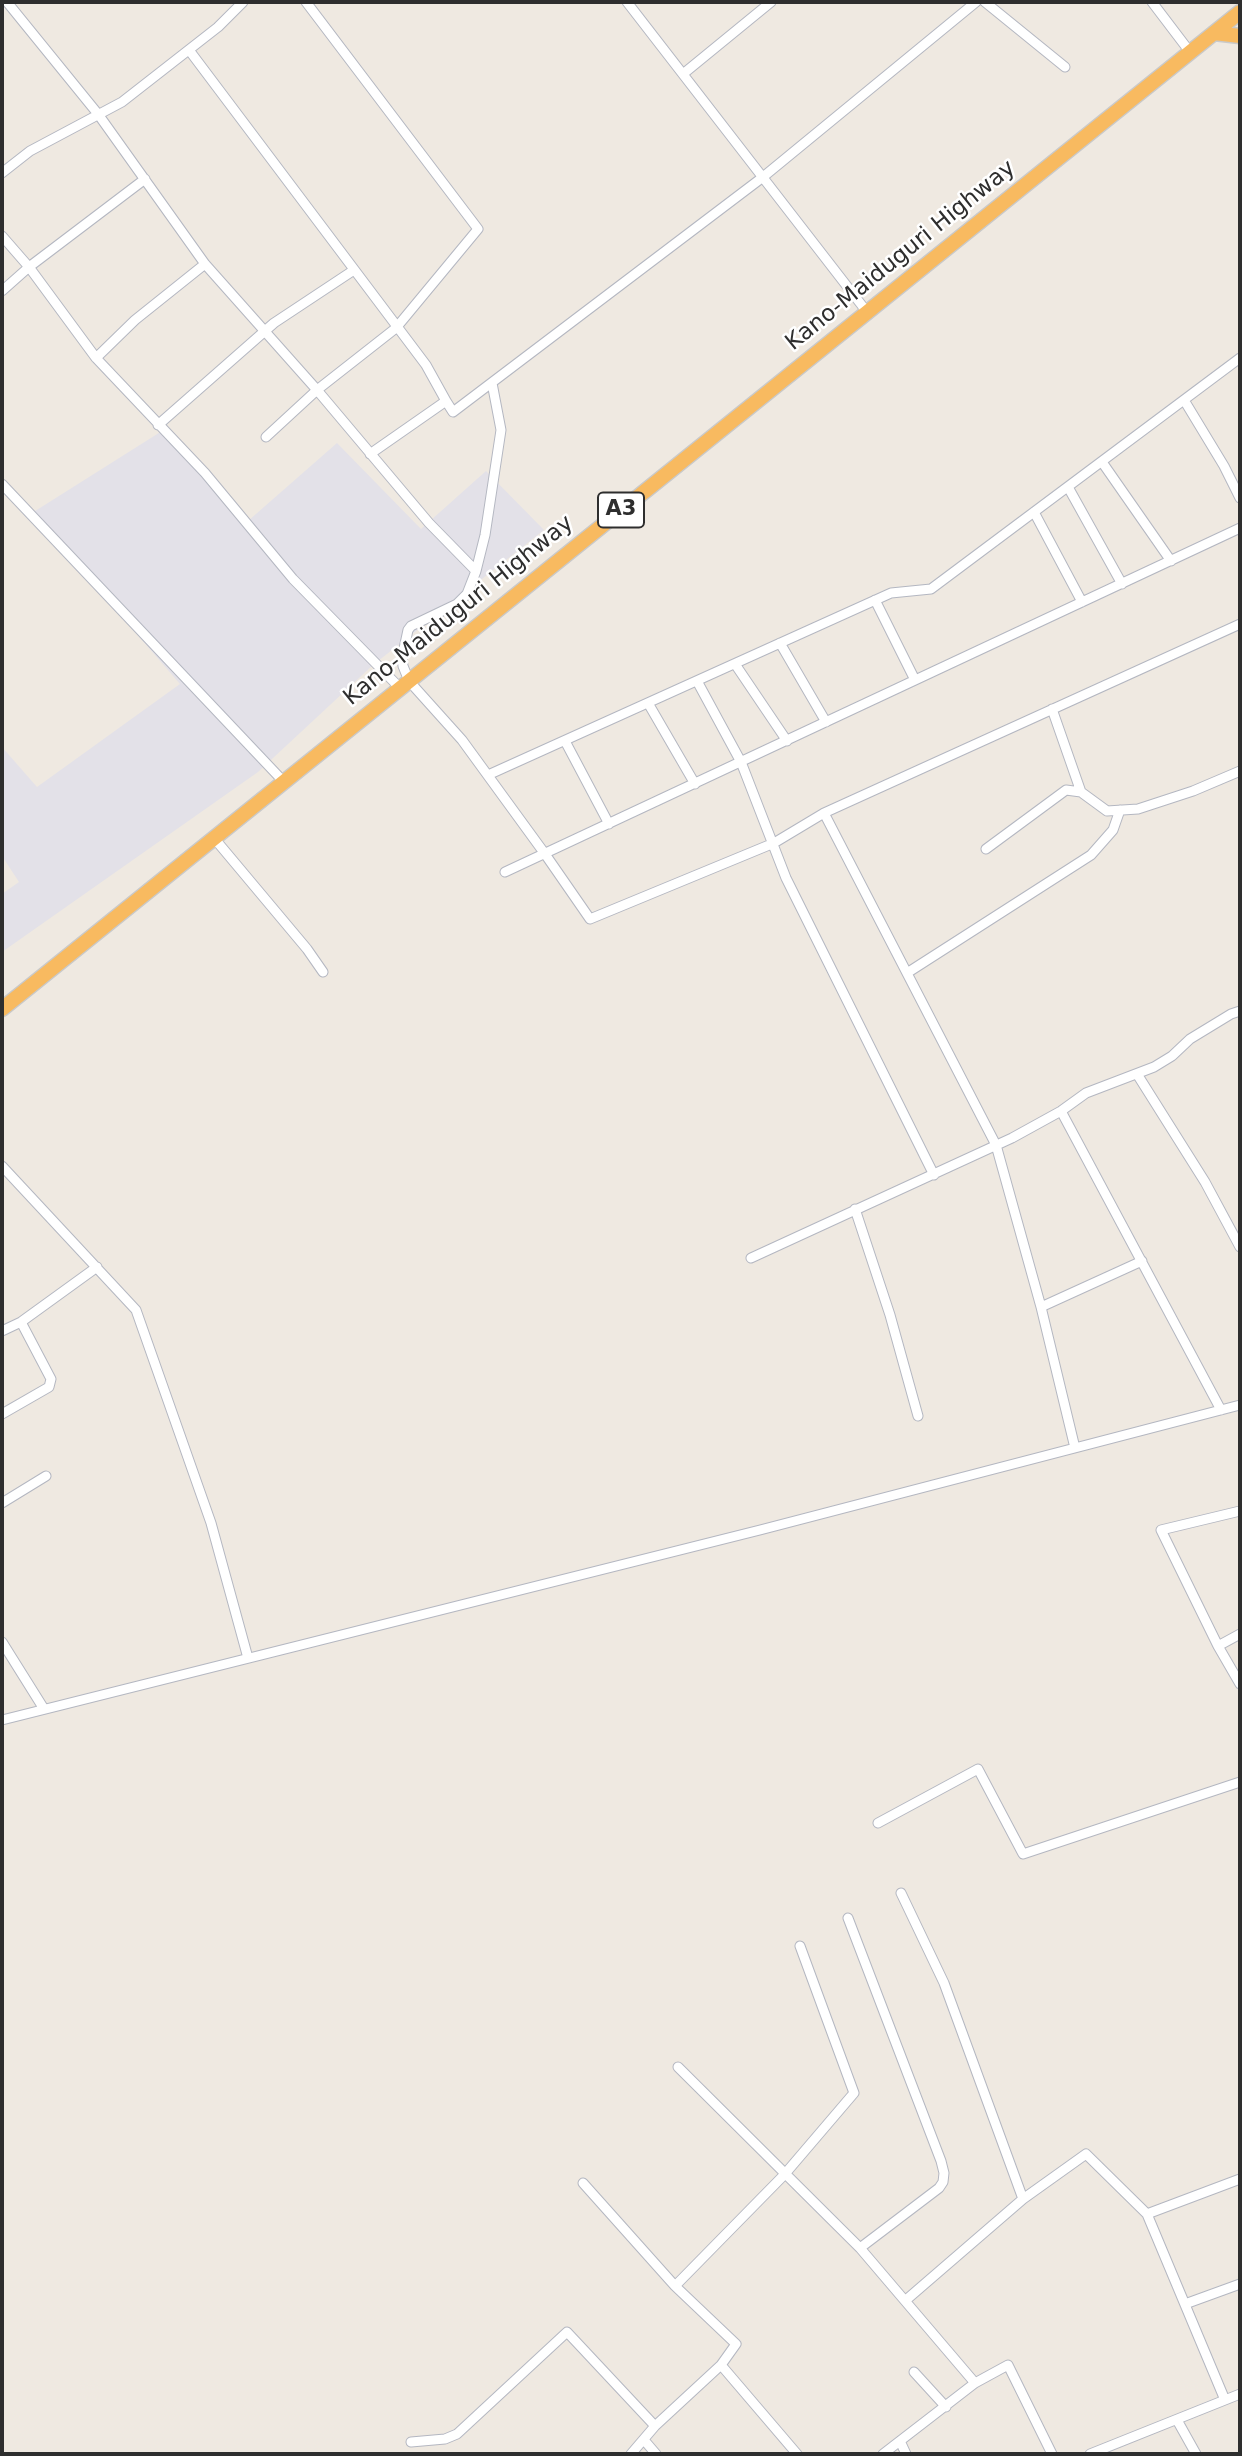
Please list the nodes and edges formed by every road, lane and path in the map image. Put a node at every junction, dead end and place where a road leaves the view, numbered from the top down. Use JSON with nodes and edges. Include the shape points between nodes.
{"nodes":[{"id":1,"x":7,"y":2,"type":"edge"},
{"id":2,"x":243,"y":2,"type":"edge"},
{"id":3,"x":306,"y":2,"type":"edge"},
{"id":4,"x":627,"y":2,"type":"edge"},
{"id":5,"x":771,"y":2,"type":"edge"},
{"id":6,"x":976,"y":2,"type":"edge"},
{"id":7,"x":985,"y":2,"type":"edge"},
{"id":8,"x":1152,"y":2,"type":"edge"},
{"id":9,"x":1240,"y":12,"type":"edge"},
{"id":10,"x":1214,"y":33,"type":"junction"},
{"id":11,"x":1240,"y":36,"type":"edge"},
{"id":12,"x":190,"y":50,"type":"junction"},
{"id":13,"x":1190,"y":52,"type":"junction"},
{"id":14,"x":1065,"y":67,"type":"dead end"},
{"id":15,"x":683,"y":74,"type":"junction"},
{"id":16,"x":98,"y":114,"type":"junction"},
{"id":17,"x":2,"y":173,"type":"edge"},
{"id":18,"x":763,"y":177,"type":"junction"},
{"id":19,"x":145,"y":179,"type":"junction"},
{"id":20,"x":2,"y":236,"type":"edge"},
{"id":21,"x":205,"y":264,"type":"junction"},
{"id":22,"x":29,"y":267,"type":"junction"},
{"id":23,"x":354,"y":270,"type":"junction"},
{"id":24,"x":2,"y":291,"type":"edge"},
{"id":25,"x":867,"y":312,"type":"junction"},
{"id":26,"x":396,"y":328,"type":"junction"},
{"id":27,"x":264,"y":332,"type":"junction"},
{"id":28,"x":96,"y":358,"type":"junction"},
{"id":29,"x":1240,"y":358,"type":"edge"},
{"id":30,"x":492,"y":383,"type":"junction"},
{"id":31,"x":317,"y":390,"type":"junction"},
{"id":32,"x":1184,"y":400,"type":"junction"},
{"id":33,"x":446,"y":401,"type":"junction"},
{"id":34,"x":158,"y":425,"type":"junction"},
{"id":35,"x":266,"y":437,"type":"dead end"},
{"id":36,"x":370,"y":454,"type":"junction"},
{"id":37,"x":1101,"y":462,"type":"junction"},
{"id":38,"x":2,"y":484,"type":"edge"},
{"id":39,"x":1068,"y":487,"type":"junction"},
{"id":40,"x":1240,"y":498,"type":"edge"},
{"id":41,"x":1034,"y":512,"type":"junction"},
{"id":42,"x":1240,"y":528,"type":"edge"},
{"id":43,"x":1171,"y":561,"type":"junction"},
{"id":44,"x":476,"y":571,"type":"junction"},
{"id":45,"x":1122,"y":584,"type":"junction"},
{"id":46,"x":875,"y":600,"type":"junction"},
{"id":47,"x":1082,"y":602,"type":"junction"},
{"id":48,"x":1240,"y":624,"type":"edge"},
{"id":49,"x":780,"y":643,"type":"junction"},
{"id":50,"x":734,"y":664,"type":"junction"},
{"id":51,"x":915,"y":680,"type":"junction"},
{"id":52,"x":697,"y":681,"type":"junction"},
{"id":53,"x":405,"y":685,"type":"junction"},
{"id":54,"x":648,"y":703,"type":"junction"},
{"id":55,"x":1052,"y":709,"type":"junction"},
{"id":56,"x":826,"y":722,"type":"junction"},
{"id":57,"x":565,"y":741,"type":"junction"},
{"id":58,"x":787,"y":741,"type":"junction"},
{"id":59,"x":741,"y":762,"type":"junction"},
{"id":60,"x":1240,"y":771,"type":"edge"},
{"id":61,"x":488,"y":775,"type":"junction"},
{"id":62,"x":284,"y":782,"type":"junction"},
{"id":63,"x":695,"y":784,"type":"junction"},
{"id":64,"x":1081,"y":792,"type":"junction"},
{"id":65,"x":1120,"y":810,"type":"junction"},
{"id":66,"x":824,"y":813,"type":"junction"},
{"id":67,"x":609,"y":824,"type":"junction"},
{"id":68,"x":214,"y":838,"type":"junction"},
{"id":69,"x":774,"y":843,"type":"junction"},
{"id":70,"x":986,"y":849,"type":"dead end"},
{"id":71,"x":545,"y":853,"type":"junction"},
{"id":72,"x":505,"y":872,"type":"dead end"},
{"id":73,"x":323,"y":972,"type":"dead end"},
{"id":74,"x":907,"y":973,"type":"junction"},
{"id":75,"x":2,"y":1009,"type":"edge"},
{"id":76,"x":1240,"y":1011,"type":"edge"},
{"id":77,"x":1137,"y":1074,"type":"junction"},
{"id":78,"x":1061,"y":1111,"type":"junction"},
{"id":79,"x":996,"y":1146,"type":"junction"},
{"id":80,"x":2,"y":1166,"type":"edge"},
{"id":81,"x":934,"y":1175,"type":"junction"},
{"id":82,"x":855,"y":1209,"type":"junction"},
{"id":83,"x":1240,"y":1247,"type":"edge"},
{"id":84,"x":751,"y":1258,"type":"dead end"},
{"id":85,"x":1142,"y":1261,"type":"junction"},
{"id":86,"x":97,"y":1267,"type":"junction"},
{"id":87,"x":1041,"y":1307,"type":"junction"},
{"id":88,"x":21,"y":1322,"type":"junction"},
{"id":89,"x":2,"y":1331,"type":"edge"},
{"id":90,"x":1240,"y":1405,"type":"edge"},
{"id":91,"x":1221,"y":1410,"type":"junction"},
{"id":92,"x":2,"y":1415,"type":"edge"},
{"id":93,"x":918,"y":1416,"type":"dead end"},
{"id":94,"x":1075,"y":1448,"type":"junction"},
{"id":95,"x":46,"y":1476,"type":"dead end"},
{"id":96,"x":2,"y":1503,"type":"edge"},
{"id":97,"x":1240,"y":1511,"type":"edge"},
{"id":98,"x":1240,"y":1634,"type":"edge"},
{"id":99,"x":2,"y":1642,"type":"edge"},
{"id":100,"x":1218,"y":1646,"type":"junction"},
{"id":101,"x":248,"y":1658,"type":"junction"},
{"id":102,"x":1240,"y":1684,"type":"edge"},
{"id":103,"x":44,"y":1709,"type":"junction"},
{"id":104,"x":2,"y":1720,"type":"edge"},
{"id":105,"x":1240,"y":1782,"type":"edge"},
{"id":106,"x":878,"y":1823,"type":"dead end"},
{"id":107,"x":901,"y":1893,"type":"dead end"},
{"id":108,"x":848,"y":1918,"type":"dead end"},
{"id":109,"x":800,"y":1946,"type":"dead end"},
{"id":110,"x":678,"y":2067,"type":"dead end"},
{"id":111,"x":785,"y":2175,"type":"junction"},
{"id":112,"x":1240,"y":2179,"type":"edge"},
{"id":113,"x":583,"y":2183,"type":"dead end"},
{"id":114,"x":1023,"y":2199,"type":"junction"},
{"id":115,"x":1147,"y":2214,"type":"junction"},
{"id":116,"x":860,"y":2248,"type":"junction"},
{"id":117,"x":1240,"y":2284,"type":"edge"},
{"id":118,"x":675,"y":2286,"type":"junction"},
{"id":119,"x":906,"y":2300,"type":"junction"},
{"id":120,"x":1185,"y":2304,"type":"junction"},
{"id":121,"x":722,"y":2365,"type":"junction"},
{"id":122,"x":914,"y":2372,"type":"dead end"},
{"id":123,"x":975,"y":2382,"type":"junction"},
{"id":124,"x":1240,"y":2394,"type":"edge"},
{"id":125,"x":1225,"y":2400,"type":"junction"},
{"id":126,"x":946,"y":2406,"type":"junction"},
{"id":127,"x":1177,"y":2420,"type":"junction"},
{"id":128,"x":655,"y":2426,"type":"junction"},
{"id":129,"x":645,"y":2440,"type":"junction"},
{"id":130,"x":900,"y":2441,"type":"junction"},
{"id":131,"x":411,"y":2442,"type":"dead end"},
{"id":132,"x":631,"y":2454,"type":"edge"},
{"id":133,"x":656,"y":2454,"type":"edge"},
{"id":134,"x":797,"y":2454,"type":"edge"},
{"id":135,"x":883,"y":2454,"type":"edge"},
{"id":136,"x":906,"y":2454,"type":"edge"},
{"id":137,"x":1052,"y":2454,"type":"edge"},
{"id":138,"x":1090,"y":2454,"type":"edge"},
{"id":139,"x":1196,"y":2454,"type":"edge"}],
"edges":[{"from":1,"to":16,"type":"street"},
{"from":2,"to":12,"type":"street"},
{"from":3,"to":26,"type":"street","via":[[478,229]]},
{"from":4,"to":15,"type":"street"},
{"from":5,"to":15,"type":"street"},
{"from":6,"to":18,"type":"street"},
{"from":7,"to":14,"type":"street"},
{"from":8,"to":13,"type":"street"},
{"from":9,"to":10,"type":"highway","name":"Kano-Maiduguri Highway","number":"A3"},
{"from":10,"to":11,"type":"highway"},
{"from":10,"to":13,"type":"highway","name":"Kano-Maiduguri Highway","number":"A3"},
{"from":12,"to":16,"type":"street","via":[[122,102]]},
{"from":12,"to":23,"type":"street"},
{"from":13,"to":25,"type":"highway","name":"Kano-Maiduguri Highway","number":"A3"},
{"from":15,"to":18,"type":"street"},
{"from":16,"to":17,"type":"street","via":[[30,151]]},
{"from":16,"to":19,"type":"street"},
{"from":18,"to":25,"type":"street"},
{"from":18,"to":30,"type":"street"},
{"from":19,"to":21,"type":"street"},
{"from":19,"to":22,"type":"street"},
{"from":20,"to":22,"type":"street"},
{"from":21,"to":27,"type":"street"},
{"from":21,"to":28,"type":"street"},
{"from":22,"to":24,"type":"street"},
{"from":22,"to":28,"type":"street"},
{"from":23,"to":26,"type":"street"},
{"from":23,"to":27,"type":"street"},
{"from":25,"to":53,"type":"highway","name":"Kano-Maiduguri Highway","number":"A3"},
{"from":26,"to":31,"type":"street"},
{"from":26,"to":33,"type":"street","via":[[426,365]]},
{"from":27,"to":31,"type":"street"},
{"from":27,"to":34,"type":"street"},
{"from":28,"to":34,"type":"street"},
{"from":29,"to":32,"type":"street"},
{"from":30,"to":33,"type":"street","via":[[453,412]]},
{"from":30,"to":44,"type":"street","via":[[501,430]]},
{"from":31,"to":35,"type":"street"},
{"from":31,"to":36,"type":"street"},
{"from":32,"to":37,"type":"street"},
{"from":32,"to":40,"type":"street"},
{"from":33,"to":36,"type":"street"},
{"from":34,"to":53,"type":"street","via":[[205,473],[293,579]]},
{"from":36,"to":44,"type":"street"},
{"from":37,"to":39,"type":"street"},
{"from":37,"to":43,"type":"street"},
{"from":38,"to":62,"type":"street"},
{"from":39,"to":41,"type":"street"},
{"from":39,"to":45,"type":"street"},
{"from":41,"to":46,"type":"street","via":[[931,589],[891,593]]},
{"from":41,"to":47,"type":"street"},
{"from":42,"to":43,"type":"street"},
{"from":43,"to":45,"type":"street"},
{"from":44,"to":53,"type":"street","via":[[467,594],[457,604],[408,630],[402,658]]},
{"from":45,"to":47,"type":"street"},
{"from":46,"to":49,"type":"street"},
{"from":46,"to":51,"type":"street"},
{"from":47,"to":51,"type":"street"},
{"from":48,"to":55,"type":"street"},
{"from":49,"to":50,"type":"street"},
{"from":49,"to":56,"type":"street"},
{"from":50,"to":52,"type":"street"},
{"from":50,"to":58,"type":"street"},
{"from":51,"to":56,"type":"street"},
{"from":52,"to":54,"type":"street"},
{"from":52,"to":59,"type":"street"},
{"from":53,"to":61,"type":"street","via":[[462,740]]},
{"from":53,"to":62,"type":"highway","name":"Kano-Maiduguri Highway","number":"A3"},
{"from":54,"to":57,"type":"street"},
{"from":54,"to":63,"type":"street"},
{"from":55,"to":64,"type":"street"},
{"from":55,"to":66,"type":"street"},
{"from":56,"to":58,"type":"street"},
{"from":57,"to":61,"type":"street"},
{"from":57,"to":67,"type":"street"},
{"from":58,"to":59,"type":"street"},
{"from":59,"to":63,"type":"street"},
{"from":59,"to":69,"type":"street"},
{"from":60,"to":65,"type":"street","via":[[1193,791]]},
{"from":61,"to":71,"type":"street"},
{"from":62,"to":68,"type":"highway","name":"Kano-Maiduguri Highway","number":"A3"},
{"from":63,"to":67,"type":"street"},
{"from":64,"to":65,"type":"street","via":[[1107,811]]},
{"from":64,"to":70,"type":"street","via":[[1066,790]]},
{"from":65,"to":74,"type":"street","via":[[1113,830],[1091,855]]},
{"from":66,"to":69,"type":"street"},
{"from":66,"to":74,"type":"street"},
{"from":67,"to":71,"type":"street"},
{"from":68,"to":73,"type":"street"},
{"from":68,"to":75,"type":"highway","name":"Kano-Maiduguri Highway","number":"A3"},
{"from":69,"to":71,"type":"street","via":[[590,919]]},
{"from":69,"to":81,"type":"street","via":[[786,878]]},
{"from":71,"to":72,"type":"street"},
{"from":74,"to":79,"type":"street"},
{"from":76,"to":77,"type":"street"},
{"from":77,"to":78,"type":"street","via":[[1086,1093]]},
{"from":77,"to":83,"type":"street"},
{"from":78,"to":79,"type":"street"},
{"from":78,"to":85,"type":"street"},
{"from":79,"to":81,"type":"street"},
{"from":79,"to":87,"type":"street"},
{"from":80,"to":86,"type":"street"},
{"from":81,"to":82,"type":"street"},
{"from":82,"to":84,"type":"street"},
{"from":82,"to":93,"type":"street"},
{"from":85,"to":87,"type":"street"},
{"from":85,"to":91,"type":"street"},
{"from":86,"to":88,"type":"street"},
{"from":86,"to":101,"type":"street","via":[[136,1310],[211,1523]]},
{"from":87,"to":94,"type":"street"},
{"from":88,"to":89,"type":"street"},
{"from":88,"to":92,"type":"street","via":[[51,1379],[49,1387]]},
{"from":90,"to":91,"type":"street"},
{"from":91,"to":94,"type":"street"},
{"from":94,"to":101,"type":"street"},
{"from":95,"to":96,"type":"street"},
{"from":97,"to":100,"type":"street","via":[[1161,1530]]},
{"from":98,"to":100,"type":"street"},
{"from":99,"to":103,"type":"street"},
{"from":100,"to":102,"type":"street"},
{"from":101,"to":103,"type":"street"},
{"from":103,"to":104,"type":"street"},
{"from":105,"to":106,"type":"street","via":[[1023,1854],[978,1769]]},
{"from":107,"to":114,"type":"street","via":[[944,1983]]},
{"from":108,"to":116,"type":"street","via":[[944,2174],[939,2188]]},
{"from":109,"to":111,"type":"street","via":[[854,2093]]},
{"from":110,"to":111,"type":"street"},
{"from":111,"to":116,"type":"street"},
{"from":111,"to":118,"type":"street"},
{"from":112,"to":115,"type":"street"},
{"from":113,"to":118,"type":"street"},
{"from":114,"to":115,"type":"street","via":[[1086,2154]]},
{"from":114,"to":119,"type":"street"},
{"from":115,"to":120,"type":"street"},
{"from":116,"to":119,"type":"street"},
{"from":117,"to":120,"type":"street"},
{"from":118,"to":121,"type":"street","via":[[736,2344]]},
{"from":119,"to":123,"type":"street"},
{"from":120,"to":125,"type":"street"},
{"from":121,"to":128,"type":"street"},
{"from":121,"to":134,"type":"street"},
{"from":122,"to":126,"type":"street"},
{"from":123,"to":126,"type":"street"},
{"from":123,"to":137,"type":"street","via":[[1007,2365]]},
{"from":124,"to":125,"type":"street"},
{"from":125,"to":127,"type":"street"},
{"from":126,"to":130,"type":"street"},
{"from":127,"to":138,"type":"street"},
{"from":127,"to":139,"type":"street"},
{"from":128,"to":129,"type":"street"},
{"from":128,"to":131,"type":"street","via":[[566,2332],[457,2434]]},
{"from":129,"to":132,"type":"street"},
{"from":129,"to":133,"type":"street"},
{"from":130,"to":135,"type":"street"},
{"from":130,"to":136,"type":"street"}]}
